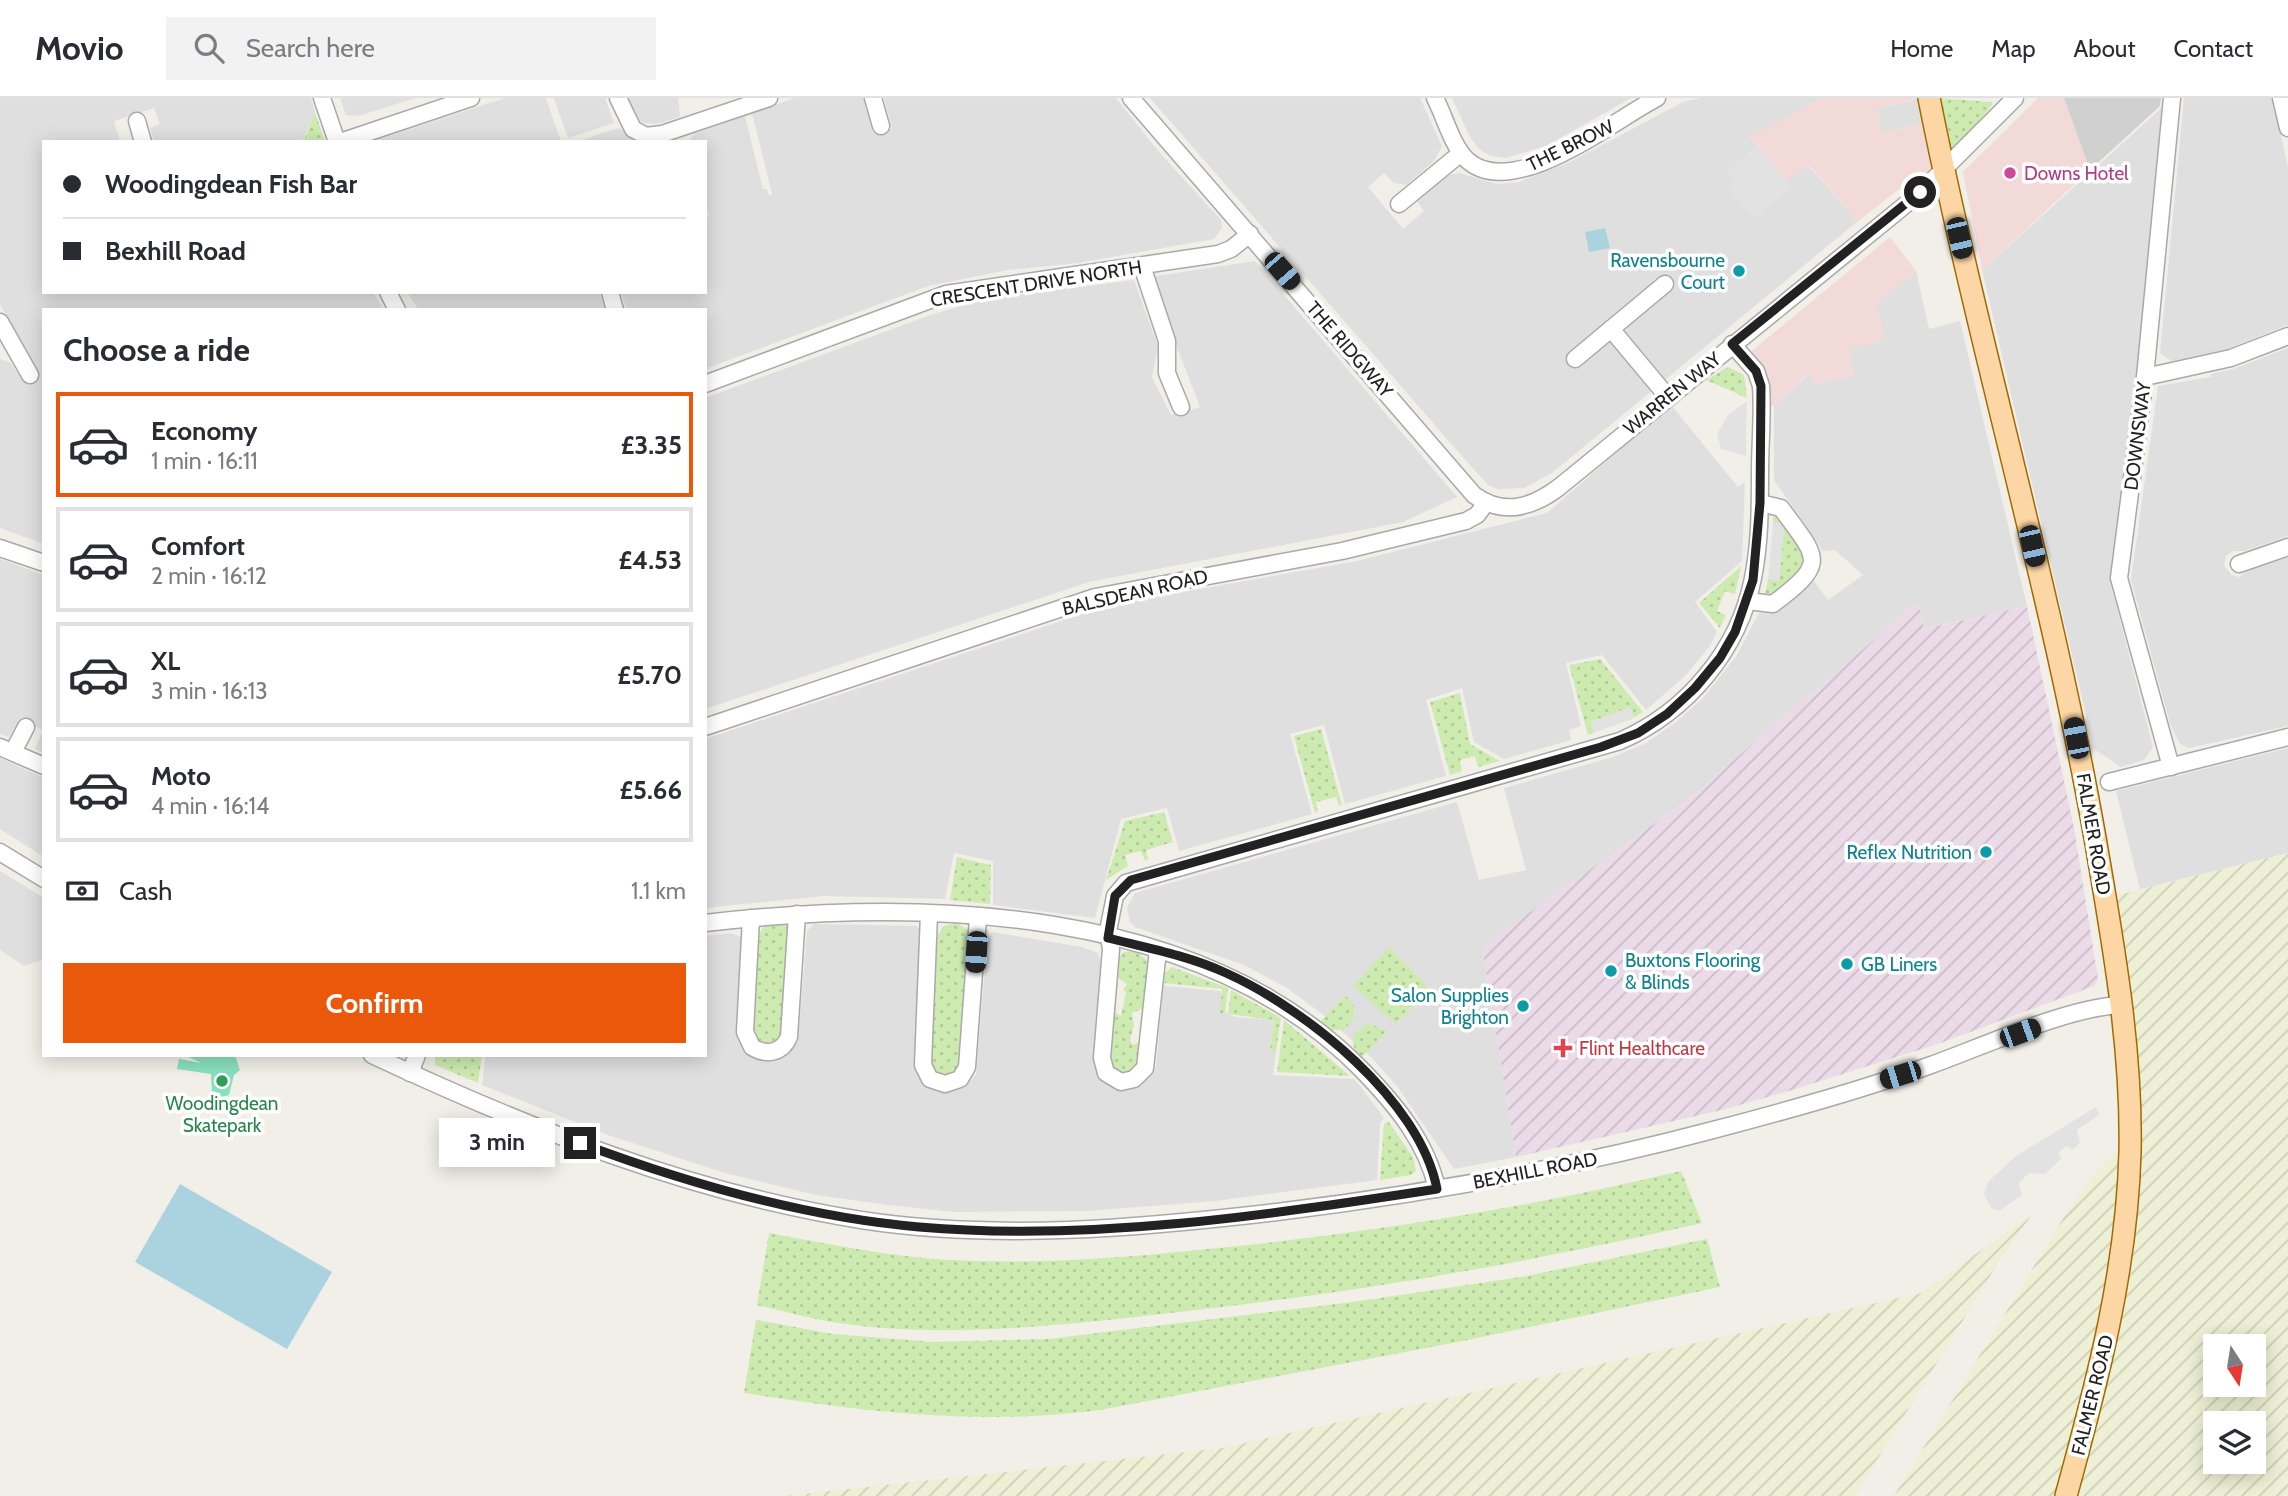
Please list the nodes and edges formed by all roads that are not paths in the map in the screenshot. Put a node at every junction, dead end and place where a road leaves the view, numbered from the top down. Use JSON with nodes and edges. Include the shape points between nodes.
{"nodes":[{"id":1,"x":322,"y":98,"type":"edge"},
{"id":2,"x":471,"y":98,"type":"edge"},
{"id":3,"x":618,"y":98,"type":"edge"},
{"id":4,"x":769,"y":98,"type":"edge"},
{"id":5,"x":873,"y":98,"type":"edge"},
{"id":6,"x":1131,"y":98,"type":"edge"},
{"id":7,"x":1435,"y":98,"type":"edge"},
{"id":8,"x":1929,"y":98,"type":"edge"},
{"id":9,"x":2015,"y":98,"type":"edge"},
{"id":10,"x":2172,"y":98,"type":"edge"},
{"id":11,"x":2281,"y":98,"type":"edge"},
{"id":12,"x":1652,"y":99,"type":"edge"},
{"id":13,"x":137,"y":121,"type":"dead end"},
{"id":14,"x":881,"y":126,"type":"dead end"},
{"id":15,"x":2288,"y":128,"type":"edge"},
{"id":16,"x":142,"y":140,"type":"edge"},
{"id":17,"x":337,"y":140,"type":"edge"},
{"id":18,"x":344,"y":140,"type":"edge"},
{"id":19,"x":1461,"y":153,"type":"junction"},
{"id":20,"x":1944,"y":171,"type":"junction"},
{"id":21,"x":1399,"y":204,"type":"dead end"},
{"id":22,"x":1250,"y":234,"type":"junction"},
{"id":23,"x":1142,"y":266,"type":"junction"},
{"id":24,"x":1665,"y":284,"type":"dead end"},
{"id":25,"x":0,"y":322,"type":"edge"},
{"id":26,"x":1611,"y":329,"type":"junction"},
{"id":27,"x":2288,"y":336,"type":"edge"},
{"id":28,"x":1732,"y":344,"type":"junction"},
{"id":29,"x":6,"y":346,"type":"edge"},
{"id":30,"x":1575,"y":359,"type":"dead end"},
{"id":31,"x":30,"y":374,"type":"dead end"},
{"id":32,"x":2145,"y":377,"type":"junction"},
{"id":33,"x":707,"y":383,"type":"edge"},
{"id":34,"x":1667,"y":396,"type":"junction"},
{"id":35,"x":1181,"y":407,"type":"dead end"},
{"id":36,"x":1486,"y":503,"type":"junction"},
{"id":37,"x":1760,"y":503,"type":"junction"},
{"id":38,"x":2288,"y":547,"type":"edge"},
{"id":39,"x":0,"y":548,"type":"edge"},
{"id":40,"x":42,"y":562,"type":"edge"},
{"id":41,"x":2239,"y":564,"type":"dead end"},
{"id":42,"x":1747,"y":601,"type":"junction"},
{"id":43,"x":707,"y":726,"type":"edge"},
{"id":44,"x":26,"y":727,"type":"dead end"},
{"id":45,"x":2288,"y":737,"type":"edge"},
{"id":46,"x":6,"y":749,"type":"edge"},
{"id":47,"x":42,"y":765,"type":"edge"},
{"id":48,"x":2171,"y":767,"type":"junction"},
{"id":49,"x":2109,"y":782,"type":"dead end"},
{"id":50,"x":0,"y":852,"type":"edge"},
{"id":51,"x":42,"y":877,"type":"edge"},
{"id":52,"x":797,"y":914,"type":"junction"},
{"id":53,"x":929,"y":914,"type":"junction"},
{"id":54,"x":751,"y":918,"type":"junction"},
{"id":55,"x":978,"y":918,"type":"junction"},
{"id":56,"x":707,"y":923,"type":"edge"},
{"id":57,"x":1108,"y":938,"type":"junction"},
{"id":58,"x":1158,"y":950,"type":"junction"},
{"id":59,"x":2120,"y":1005,"type":"junction"},
{"id":60,"x":376,"y":1057,"type":"edge"},
{"id":61,"x":416,"y":1057,"type":"edge"},
{"id":62,"x":410,"y":1073,"type":"junction"},
{"id":63,"x":1437,"y":1189,"type":"junction"},
{"id":64,"x":2066,"y":1496,"type":"edge"}],
"edges":[{"from":1,"to":17,"type":"street"},
{"from":2,"to":18,"type":"street"},
{"from":3,"to":4,"type":"street","via":[[633,129],[654,136]]},
{"from":5,"to":14,"type":"street"},
{"from":6,"to":22,"type":"street","name":"THE RIDGWAY"},
{"from":7,"to":19,"type":"street"},
{"from":8,"to":20,"type":"main road","name":"FALMER ROAD"},
{"from":9,"to":20,"type":"street","name":"WARREN WAY"},
{"from":10,"to":32,"type":"street","name":"DOWNSWAY"},
{"from":11,"to":15,"type":"street"},
{"from":12,"to":19,"type":"street","name":"THE BROW","via":[[1549,159],[1515,171],[1484,170]]},
{"from":13,"to":16,"type":"street"},
{"from":19,"to":21,"type":"street"},
{"from":20,"to":28,"type":"street","name":"WARREN WAY"},
{"from":20,"to":59,"type":"main road","name":"FALMER ROAD","via":[[2071,713]]},
{"from":22,"to":23,"type":"street","name":"CRESCENT DRIVE NORTH","via":[[1218,254]]},
{"from":22,"to":36,"type":"street","name":"THE RIDGWAY","via":[[1468,489]]},
{"from":23,"to":33,"type":"street","name":"CRESCENT DRIVE NORTH","via":[[936,297]]},
{"from":23,"to":35,"type":"street","via":[[1167,341],[1167,373],[1181,388]]},
{"from":24,"to":26,"type":"street"},
{"from":25,"to":29,"type":"street"},
{"from":26,"to":30,"type":"street"},
{"from":26,"to":34,"type":"street"},
{"from":27,"to":32,"type":"street","via":[[2231,358]]},
{"from":28,"to":34,"type":"street","name":"WARREN WAY"},
{"from":28,"to":37,"type":"street","via":[[1756,371],[1761,386]]},
{"from":29,"to":31,"type":"street"},
{"from":32,"to":48,"type":"street","name":"DOWNSWAY","via":[[2119,578]]},
{"from":34,"to":36,"type":"street","name":"WARREN WAY","via":[[1547,496],[1517,508]]},
{"from":36,"to":43,"type":"street","name":"BALSDEAN ROAD","via":[[1466,521],[1388,541],[1095,597]]},
{"from":37,"to":42,"type":"street","via":[[1757,555]]},
{"from":37,"to":42,"type":"street","via":[[1781,508],[1812,551],[1813,563],[1809,574],[1773,604]]},
{"from":38,"to":41,"type":"street"},
{"from":39,"to":40,"type":"street"},
{"from":42,"to":57,"type":"street","via":[[1728,645],[1708,673],[1682,702],[1645,729],[1501,778],[1131,880],[1115,896]]},
{"from":44,"to":46,"type":"street"},
{"from":45,"to":48,"type":"street"},
{"from":46,"to":47,"type":"street"},
{"from":48,"to":49,"type":"street"},
{"from":50,"to":51,"type":"street"},
{"from":52,"to":53,"type":"street"},
{"from":52,"to":54,"type":"street"},
{"from":52,"to":54,"type":"street","via":[[789,1037],[783,1046],[768,1053],[752,1047],[746,1032]]},
{"from":53,"to":55,"type":"street"},
{"from":53,"to":55,"type":"street","via":[[923,1065],[930,1079],[945,1084],[960,1079],[967,1066]]},
{"from":54,"to":56,"type":"street"},
{"from":55,"to":57,"type":"street"},
{"from":57,"to":58,"type":"street"},
{"from":57,"to":58,"type":"street","via":[[1111,949],[1102,1063],[1109,1076],[1121,1082],[1136,1079],[1145,1066]]},
{"from":58,"to":63,"type":"street","via":[[1226,973],[1318,1029],[1399,1113],[1427,1156]]},
{"from":59,"to":63,"type":"street","name":"BEXHILL ROAD","via":[[2086,1010],[1923,1068],[1756,1119],[1609,1155]]},
{"from":59,"to":64,"type":"main road","name":"FALMER ROAD","via":[[2129,1108],[2125,1222],[2094,1396]]},
{"from":60,"to":62,"type":"street","name":"BEXHILL ROAD"},
{"from":61,"to":62,"type":"street"},
{"from":62,"to":63,"type":"street","name":"BEXHILL ROAD","via":[[601,1151],[705,1185],[809,1210],[901,1225],[987,1231],[1148,1226]]}]}
